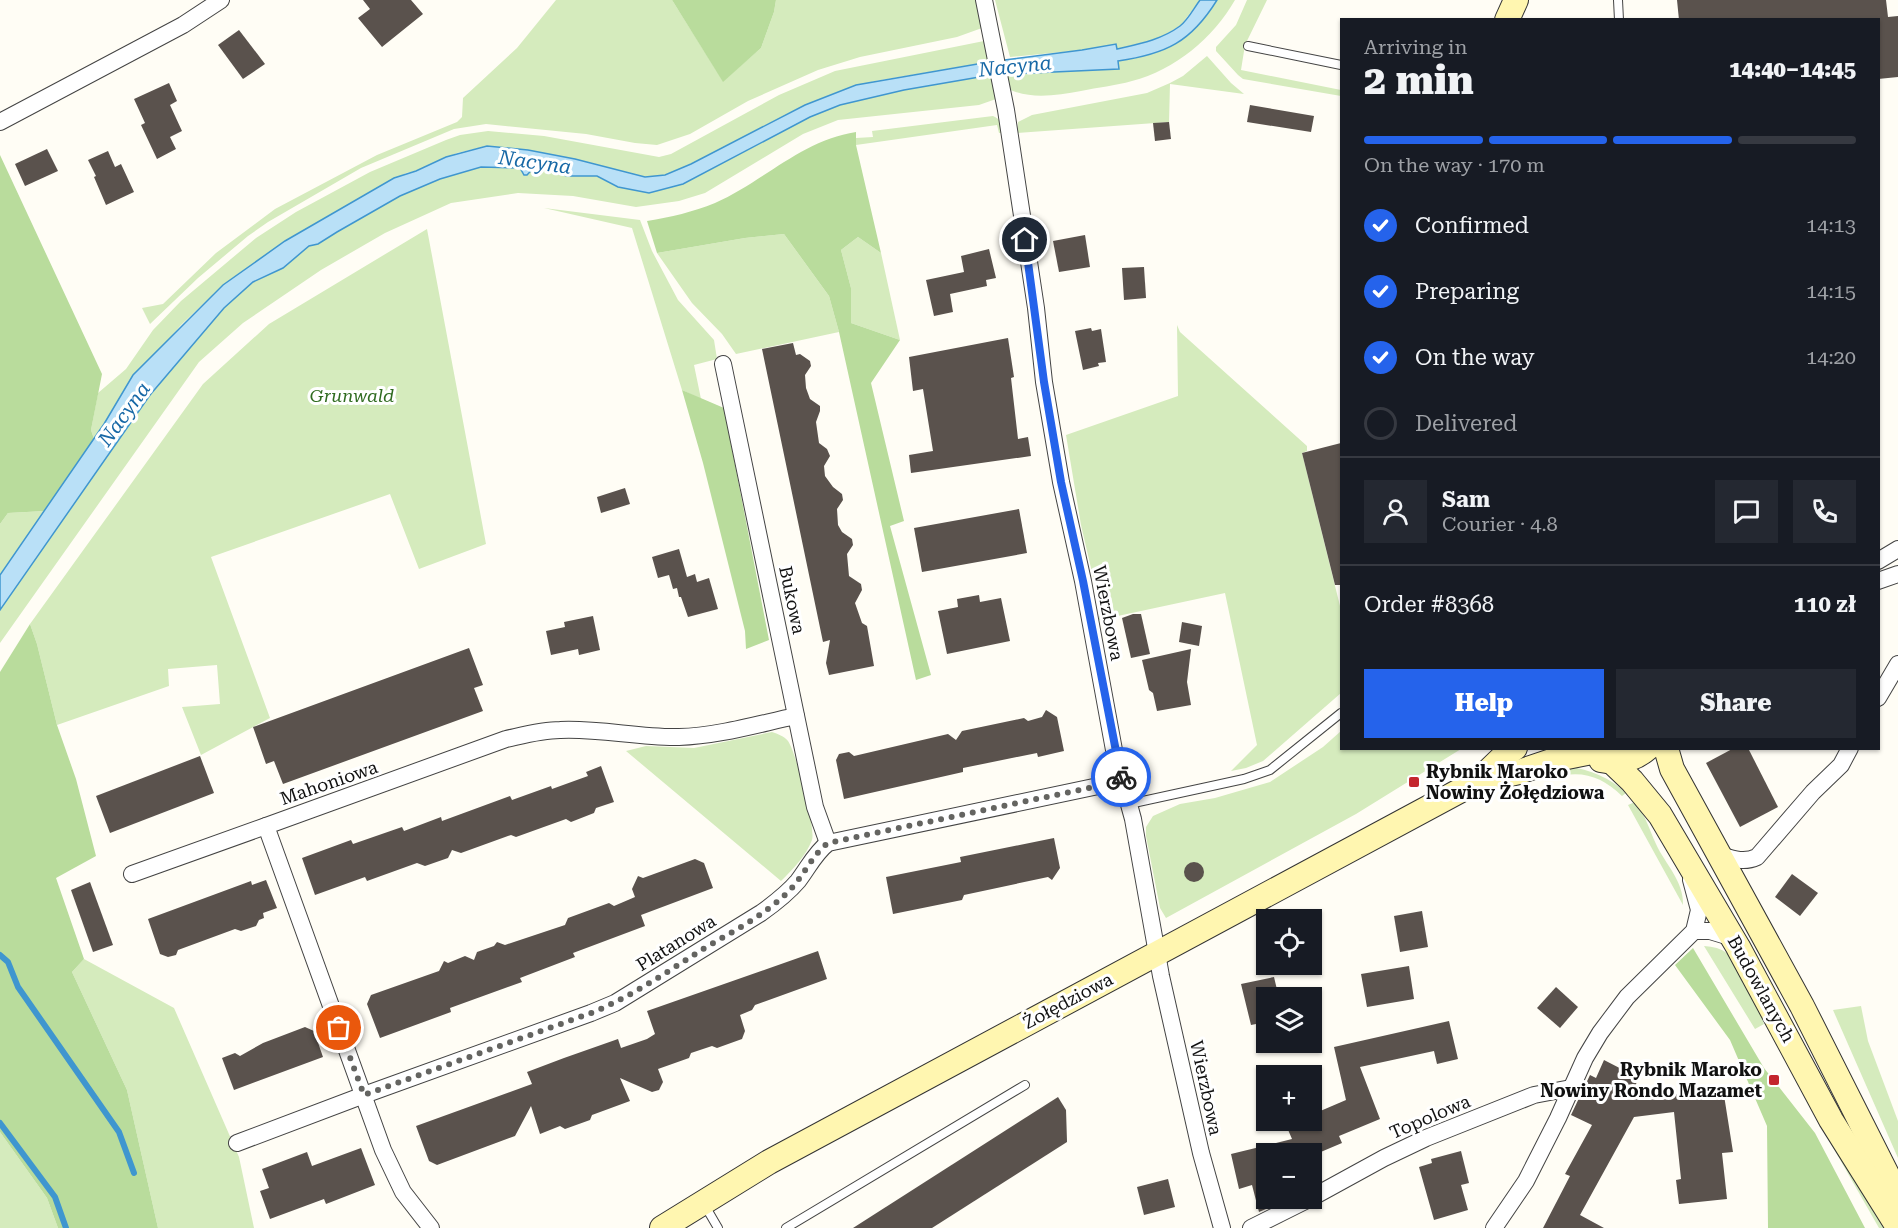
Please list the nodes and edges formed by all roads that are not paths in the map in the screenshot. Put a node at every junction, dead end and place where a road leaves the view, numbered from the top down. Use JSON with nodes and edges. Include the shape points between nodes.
{"nodes":[{"id":1,"x":221,"y":0,"type":"edge"},
{"id":2,"x":984,"y":0,"type":"edge"},
{"id":3,"x":1516,"y":0,"type":"edge"},
{"id":4,"x":1618,"y":0,"type":"edge"},
{"id":5,"x":1509,"y":18,"type":"edge"},
{"id":6,"x":1619,"y":18,"type":"edge"},
{"id":7,"x":1248,"y":46,"type":"dead end"},
{"id":8,"x":1340,"y":65,"type":"edge"},
{"id":9,"x":0,"y":122,"type":"edge"},
{"id":10,"x":723,"y":364,"type":"dead end"},
{"id":11,"x":1898,"y":549,"type":"edge"},
{"id":12,"x":1880,"y":560,"type":"edge"},
{"id":13,"x":1898,"y":574,"type":"edge"},
{"id":14,"x":1880,"y":580,"type":"edge"},
{"id":15,"x":1898,"y":664,"type":"edge"},
{"id":16,"x":1880,"y":695,"type":"edge"},
{"id":17,"x":1340,"y":714,"type":"edge"},
{"id":18,"x":796,"y":716,"type":"junction"},
{"id":19,"x":1512,"y":750,"type":"edge"},
{"id":20,"x":1645,"y":750,"type":"edge"},
{"id":21,"x":1667,"y":750,"type":"edge"},
{"id":22,"x":1849,"y":750,"type":"edge"},
{"id":23,"x":1584,"y":751,"type":"edge"},
{"id":24,"x":1611,"y":761,"type":"junction"},
{"id":25,"x":1122,"y":781,"type":"junction"},
{"id":26,"x":1478,"y":781,"type":"junction"},
{"id":27,"x":1129,"y":804,"type":"junction"},
{"id":28,"x":266,"y":826,"type":"junction"},
{"id":29,"x":828,"y":843,"type":"junction"},
{"id":30,"x":1685,"y":855,"type":"junction"},
{"id":31,"x":1720,"y":855,"type":"junction"},
{"id":32,"x":132,"y":874,"type":"dead end"},
{"id":33,"x":1694,"y":932,"type":"junction"},
{"id":34,"x":1733,"y":938,"type":"junction"},
{"id":35,"x":1156,"y":953,"type":"junction"},
{"id":36,"x":1025,"y":1085,"type":"dead end"},
{"id":37,"x":1571,"y":1088,"type":"junction"},
{"id":38,"x":364,"y":1095,"type":"junction"},
{"id":39,"x":237,"y":1143,"type":"dead end"},
{"id":40,"x":1322,"y":1192,"type":"edge"},
{"id":41,"x":1898,"y":1196,"type":"edge"},
{"id":42,"x":702,"y":1202,"type":"junction"},
{"id":43,"x":1289,"y":1209,"type":"edge"},
{"id":44,"x":1898,"y":1227,"type":"edge"},
{"id":45,"x":430,"y":1228,"type":"edge"},
{"id":46,"x":662,"y":1228,"type":"edge"},
{"id":47,"x":718,"y":1228,"type":"edge"},
{"id":48,"x":786,"y":1228,"type":"edge"},
{"id":49,"x":1222,"y":1228,"type":"edge"},
{"id":50,"x":1251,"y":1228,"type":"edge"},
{"id":51,"x":1494,"y":1228,"type":"edge"}],
"edges":[{"from":1,"to":9,"type":"street","via":[[183,26]]},
{"from":2,"to":25,"type":"street","name":"Wierzbowa","via":[[1002,90],[1061,482]]},
{"from":3,"to":5,"type":"street"},
{"from":4,"to":6,"type":"lane"},
{"from":7,"to":8,"type":"lane"},
{"from":10,"to":18,"type":"street","name":"Bukowa"},
{"from":11,"to":12,"type":"street"},
{"from":13,"to":14,"type":"street"},
{"from":15,"to":16,"type":"street"},
{"from":17,"to":27,"type":"lane","via":[[1270,770]]},
{"from":18,"to":28,"type":"street","name":"Mahoniowa","via":[[680,737],[560,729],[533,733]]},
{"from":18,"to":29,"type":"street","name":"Bukowa","via":[[815,807]]},
{"from":19,"to":26,"type":"street","name":"Żołędziowa"},
{"from":20,"to":24,"type":"street","via":[[1630,759]]},
{"from":21,"to":31,"type":"street","name":"Budowlanych","via":[[1672,769]]},
{"from":22,"to":31,"type":"street","via":[[1841,765],[1757,857],[1736,860]]},
{"from":23,"to":24,"type":"street"},
{"from":23,"to":26,"type":"street","name":"Żołędziowa"},
{"from":24,"to":30,"type":"street","name":"Budowlanych","via":[[1648,799]]},
{"from":25,"to":27,"type":"street","name":"Wierzbowa"},
{"from":25,"to":29,"type":"street"},
{"from":26,"to":35,"type":"street","name":"Żołędziowa"},
{"from":27,"to":35,"type":"street","name":"Wierzbowa"},
{"from":28,"to":32,"type":"street"},
{"from":28,"to":38,"type":"street","name":"Mahoniowa"},
{"from":29,"to":38,"type":"street","name":"Platanowa","via":[[777,902],[623,999]]},
{"from":30,"to":33,"type":"street","via":[[1698,906]]},
{"from":30,"to":34,"type":"street","name":"Budowlanych"},
{"from":31,"to":41,"type":"street","name":"Budowlanych"},
{"from":33,"to":34,"type":"street","via":[[1710,931]]},
{"from":33,"to":37,"type":"street","via":[[1665,957],[1613,1014]]},
{"from":34,"to":44,"type":"street","name":"Budowlanych","via":[[1831,1120]]},
{"from":35,"to":42,"type":"street","name":"Żołędziowa"},
{"from":35,"to":49,"type":"street","name":"Wierzbowa"},
{"from":36,"to":48,"type":"lane"},
{"from":37,"to":40,"type":"street","name":"Topolowa","via":[[1534,1095],[1426,1138]]},
{"from":37,"to":51,"type":"street","via":[[1526,1181]]},
{"from":38,"to":39,"type":"street","name":"Platanowa"},
{"from":38,"to":45,"type":"street","name":"Mahoniowa","via":[[395,1177]]},
{"from":42,"to":46,"type":"street","name":"Żołędziowa"},
{"from":42,"to":47,"type":"lane"},
{"from":43,"to":50,"type":"street","name":"Topolowa"}]}
